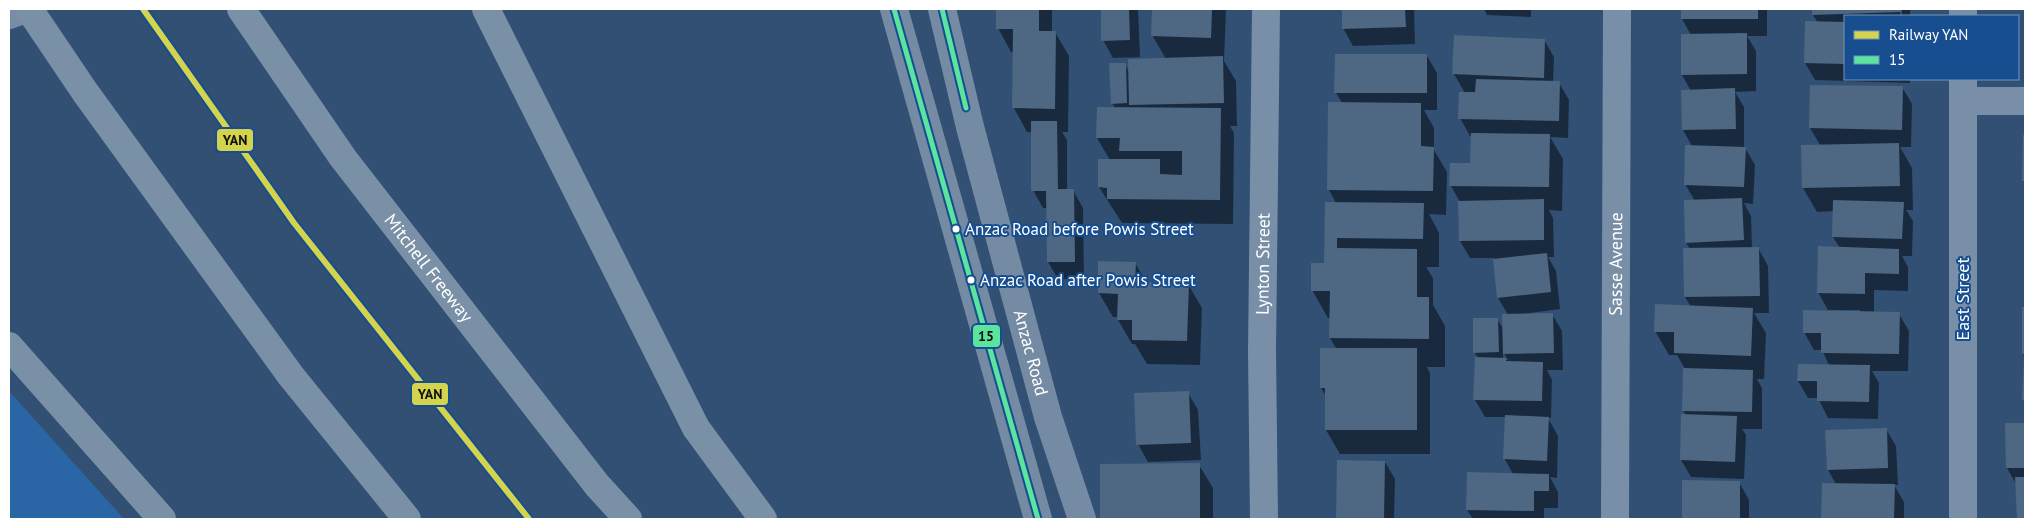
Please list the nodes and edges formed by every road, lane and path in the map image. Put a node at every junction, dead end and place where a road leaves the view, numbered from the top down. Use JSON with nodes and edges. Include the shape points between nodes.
{"nodes":[{"id":1,"x":28,"y":9,"type":"edge"},
{"id":2,"x":486,"y":9,"type":"edge"},
{"id":3,"x":894,"y":9,"type":"edge"},
{"id":4,"x":942,"y":9,"type":"edge"},
{"id":5,"x":1266,"y":9,"type":"edge"},
{"id":6,"x":1616,"y":9,"type":"edge"},
{"id":7,"x":9,"y":15,"type":"edge"},
{"id":8,"x":246,"y":16,"type":"edge"},
{"id":9,"x":1963,"y":90,"type":"edge"},
{"id":10,"x":2025,"y":101,"type":"edge"},
{"id":11,"x":9,"y":346,"type":"edge"},
{"id":12,"x":162,"y":519,"type":"edge"},
{"id":13,"x":407,"y":519,"type":"edge"},
{"id":14,"x":628,"y":519,"type":"edge"},
{"id":15,"x":763,"y":519,"type":"edge"},
{"id":16,"x":1038,"y":519,"type":"edge"},
{"id":17,"x":1082,"y":519,"type":"edge"},
{"id":18,"x":1264,"y":519,"type":"edge"},
{"id":19,"x":1615,"y":519,"type":"edge"},
{"id":20,"x":1963,"y":519,"type":"edge"}],
"edges":[{"from":1,"to":7,"type":"main road"},
{"from":1,"to":13,"type":"highway","via":[[292,376]]},
{"from":2,"to":15,"type":"highway","via":[[696,428]]},
{"from":3,"to":16,"type":"main road"},
{"from":4,"to":17,"type":"main road","name":"Anzac Road","via":[[970,127],[1048,417]]},
{"from":5,"to":18,"type":"street","name":"Lynton Street","via":[[1262,351]]},
{"from":6,"to":19,"type":"street","name":"Sasse Avenue"},
{"from":8,"to":14,"type":"highway","name":"Mitchell Freeway","via":[[343,158],[591,477]]},
{"from":9,"to":10,"type":"street"},
{"from":9,"to":20,"type":"street","name":"East Street"},
{"from":11,"to":12,"type":"highway"}]}
